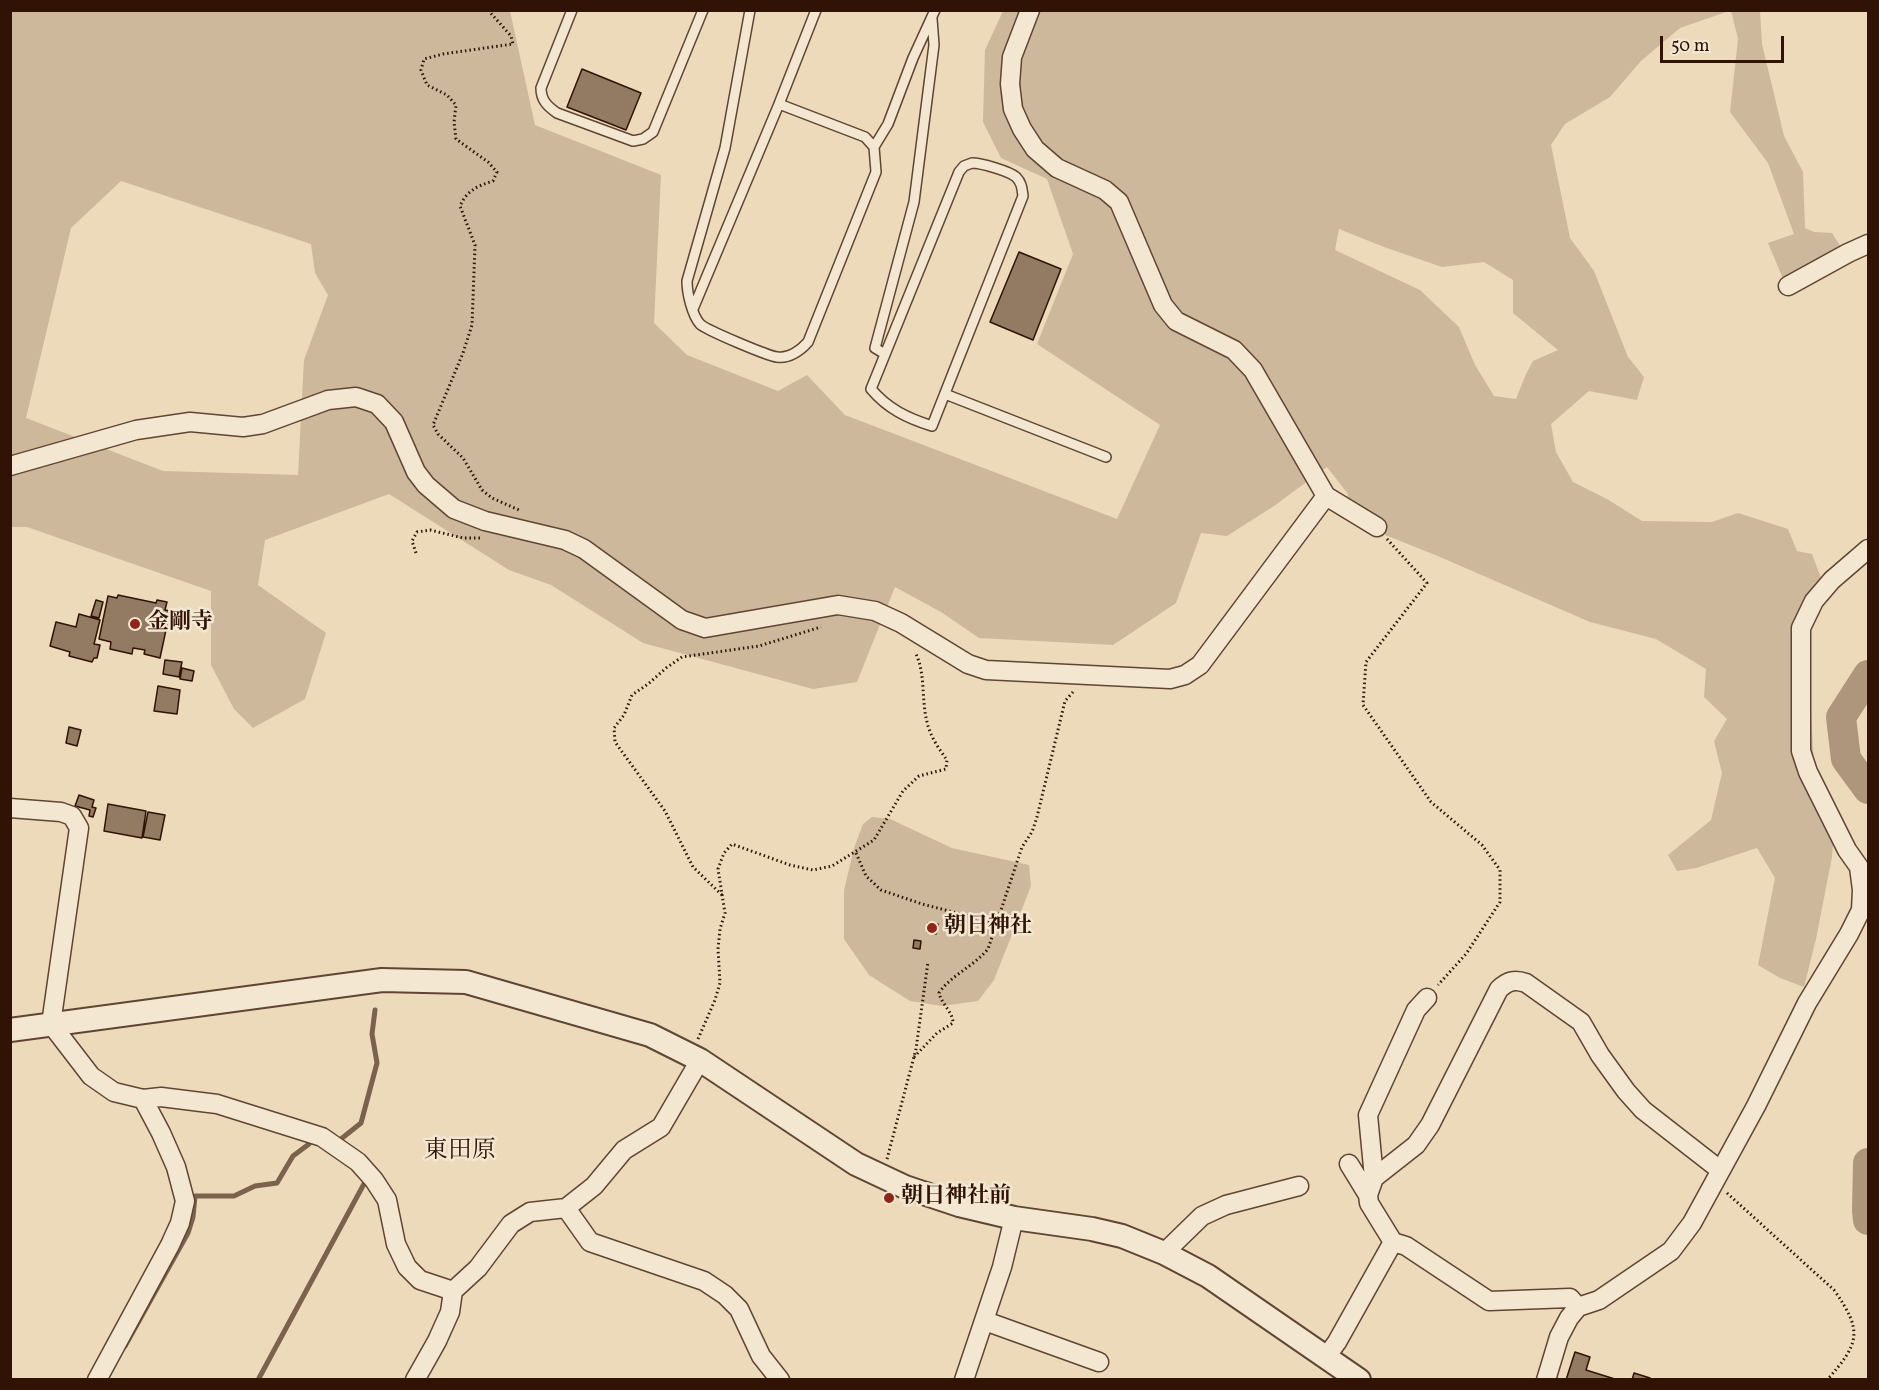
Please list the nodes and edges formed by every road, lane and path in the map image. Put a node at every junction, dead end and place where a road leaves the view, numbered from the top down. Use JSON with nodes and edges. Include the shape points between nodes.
{"nodes":[{"id":1,"x":488,"y":10,"type":"edge"},
{"id":2,"x":572,"y":10,"type":"edge"},
{"id":3,"x":703,"y":10,"type":"edge"},
{"id":4,"x":750,"y":10,"type":"edge"},
{"id":5,"x":816,"y":10,"type":"edge"},
{"id":6,"x":1030,"y":10,"type":"edge"},
{"id":7,"x":934,"y":15,"type":"edge"},
{"id":8,"x":779,"y":104,"type":"junction"},
{"id":9,"x":874,"y":147,"type":"junction"},
{"id":10,"x":1869,"y":244,"type":"edge"},
{"id":11,"x":1788,"y":286,"type":"dead end"},
{"id":12,"x":693,"y":309,"type":"junction"},
{"id":13,"x":885,"y":354,"type":"junction"},
{"id":14,"x":945,"y":393,"type":"junction"},
{"id":15,"x":1106,"y":457,"type":"dead end"},
{"id":16,"x":10,"y":466,"type":"edge"},
{"id":17,"x":1326,"y":496,"type":"junction"},
{"id":18,"x":1377,"y":527,"type":"joint"},
{"id":19,"x":531,"y":531,"type":"junction"},
{"id":20,"x":486,"y":538,"type":"dead end"},
{"id":21,"x":1869,"y":549,"type":"edge"},
{"id":22,"x":416,"y":553,"type":"dead end"},
{"id":23,"x":825,"y":626,"type":"dead end"},
{"id":24,"x":915,"y":652,"type":"dead end"},
{"id":25,"x":1097,"y":675,"type":"junction"},
{"id":26,"x":10,"y":808,"type":"edge"},
{"id":27,"x":856,"y":852,"type":"junction"},
{"id":28,"x":722,"y":895,"type":"junction"},
{"id":29,"x":996,"y":923,"type":"junction"},
{"id":30,"x":928,"y":962,"type":"dead end"},
{"id":31,"x":1427,"y":998,"type":"joint"},
{"id":32,"x":51,"y":1024,"type":"junction"},
{"id":33,"x":10,"y":1030,"type":"edge"},
{"id":34,"x":914,"y":1057,"type":"junction"},
{"id":35,"x":695,"y":1058,"type":"junction"},
{"id":36,"x":143,"y":1099,"type":"junction"},
{"id":37,"x":1349,"y":1164,"type":"dead end"},
{"id":38,"x":1717,"y":1176,"type":"junction"},
{"id":39,"x":882,"y":1178,"type":"junction"},
{"id":40,"x":1299,"y":1186,"type":"dead end"},
{"id":41,"x":1371,"y":1186,"type":"junction"},
{"id":42,"x":566,"y":1208,"type":"junction"},
{"id":43,"x":1014,"y":1218,"type":"junction"},
{"id":44,"x":1393,"y":1242,"type":"junction"},
{"id":45,"x":1164,"y":1253,"type":"junction"},
{"id":46,"x":453,"y":1291,"type":"junction"},
{"id":47,"x":1578,"y":1307,"type":"junction"},
{"id":48,"x":985,"y":1321,"type":"junction"},
{"id":49,"x":1326,"y":1357,"type":"junction"},
{"id":50,"x":1100,"y":1362,"type":"dead end"},
{"id":51,"x":97,"y":1380,"type":"edge"},
{"id":52,"x":415,"y":1380,"type":"edge"},
{"id":53,"x":780,"y":1380,"type":"edge"},
{"id":54,"x":964,"y":1380,"type":"edge"},
{"id":55,"x":1359,"y":1380,"type":"edge"},
{"id":56,"x":1546,"y":1380,"type":"edge"},
{"id":57,"x":1827,"y":1380,"type":"edge"}],
"edges":[{"from":1,"to":19,"type":"path","via":[[512,36],[513,44],[443,54],[424,60],[421,70],[427,85],[447,95],[456,105],[456,139],[497,172],[494,181],[474,187],[460,206],[475,245],[472,325],[433,424],[463,458],[482,490],[534,520]]},
{"from":2,"to":3,"type":"lane","via":[[541,88],[541,97],[557,113],[633,141],[653,132]]},
{"from":4,"to":12,"type":"lane","via":[[725,148],[687,281]]},
{"from":5,"to":8,"type":"lane"},
{"from":6,"to":17,"type":"street","via":[[1012,57],[1010,84],[1013,109],[1022,129],[1035,149],[1057,168],[1105,190],[1119,201],[1163,305],[1176,321],[1234,351],[1253,370]]},
{"from":7,"to":9,"type":"lane","via":[[888,124]]},
{"from":7,"to":13,"type":"lane","via":[[934,45],[914,202],[875,348]]},
{"from":8,"to":9,"type":"lane","via":[[865,137]]},
{"from":8,"to":12,"type":"lane"},
{"from":9,"to":12,"type":"lane","via":[[876,172],[808,342],[800,351],[777,358],[717,334],[700,324]]},
{"from":10,"to":11,"type":"street"},
{"from":13,"to":14,"type":"lane","via":[[871,388],[905,417],[932,426]]},
{"from":13,"to":14,"type":"lane","via":[[959,172],[964,166],[979,163],[1015,177],[1023,196]]},
{"from":14,"to":15,"type":"lane"},
{"from":16,"to":19,"type":"street","via":[[136,430],[190,422],[243,427],[263,424],[328,400],[356,397],[377,404],[394,422],[416,472],[454,509],[485,521]]},
{"from":17,"to":18,"type":"street"},
{"from":17,"to":25,"type":"street","via":[[1200,664],[1185,675],[1170,679]]},
{"from":18,"to":31,"type":"path","via":[[1427,583],[1366,662],[1362,705],[1431,802],[1482,845],[1500,870],[1500,902],[1466,954]]},
{"from":19,"to":25,"type":"street","via":[[584,549],[682,620],[705,628],[838,605],[875,612],[901,623],[968,664],[986,670]]},
{"from":20,"to":22,"type":"path","via":[[417,531],[412,541]]},
{"from":21,"to":38,"type":"street","via":[[1814,601],[1802,628],[1801,751],[1847,850],[1859,867],[1861,910],[1807,1003]]},
{"from":23,"to":28,"type":"path","via":[[759,646],[682,657],[632,695],[614,728],[615,742],[665,811],[693,867]]},
{"from":24,"to":27,"type":"path","via":[[920,662],[927,723],[947,760],[946,769],[919,776],[903,791],[874,840]]},
{"from":25,"to":29,"type":"path","via":[[1091,686],[1075,690],[1065,701],[1037,817]]},
{"from":26,"to":32,"type":"street","via":[[61,812],[72,816],[80,828]]},
{"from":27,"to":28,"type":"path","via":[[832,867],[813,870],[732,844],[718,869]]},
{"from":27,"to":29,"type":"path","via":[[866,876],[881,890]]},
{"from":28,"to":35,"type":"path","via":[[725,913],[718,949],[720,983]]},
{"from":29,"to":34,"type":"path","via":[[979,960],[946,982],[939,993],[953,1023]]},
{"from":30,"to":34,"type":"path"},
{"from":31,"to":41,"type":"street","via":[[1416,1010],[1368,1115]]},
{"from":32,"to":33,"type":"street"},
{"from":32,"to":35,"type":"street","via":[[382,980],[466,982],[650,1035]]},
{"from":32,"to":36,"type":"street","via":[[91,1076],[114,1092]]},
{"from":34,"to":39,"type":"path"},
{"from":35,"to":39,"type":"street"},
{"from":35,"to":42,"type":"street","via":[[661,1127],[624,1150],[594,1186]]},
{"from":36,"to":46,"type":"street","via":[[161,1097],[217,1104],[322,1137],[358,1162],[374,1180],[387,1200],[396,1244],[407,1267],[420,1280]]},
{"from":36,"to":51,"type":"street","via":[[176,1167],[185,1201],[170,1245]]},
{"from":37,"to":41,"type":"street"},
{"from":38,"to":41,"type":"street","via":[[1626,1091],[1581,1022],[1518,980],[1499,989],[1416,1145]]},
{"from":38,"to":47,"type":"street","via":[[1692,1223],[1671,1251],[1599,1300]]},
{"from":38,"to":57,"type":"path","via":[[1834,1290],[1847,1309],[1854,1326],[1854,1344]]},
{"from":39,"to":43,"type":"street","via":[[959,1205]]},
{"from":40,"to":45,"type":"street","via":[[1226,1205],[1202,1216]]},
{"from":41,"to":44,"type":"street","via":[[1369,1203]]},
{"from":42,"to":46,"type":"street","via":[[530,1212],[511,1224],[478,1268]]},
{"from":42,"to":53,"type":"street","via":[[590,1242],[704,1281],[725,1295],[739,1309],[761,1356]]},
{"from":43,"to":45,"type":"street","via":[[1122,1236]]},
{"from":43,"to":48,"type":"street"},
{"from":44,"to":47,"type":"street","via":[[1406,1246],[1489,1300],[1570,1299]]},
{"from":44,"to":49,"type":"street"},
{"from":45,"to":49,"type":"street","via":[[1208,1276]]},
{"from":46,"to":52,"type":"street","via":[[450,1311]]},
{"from":47,"to":56,"type":"street","via":[[1559,1336]]},
{"from":48,"to":50,"type":"street"},
{"from":48,"to":54,"type":"street"},
{"from":49,"to":55,"type":"street"}]}
